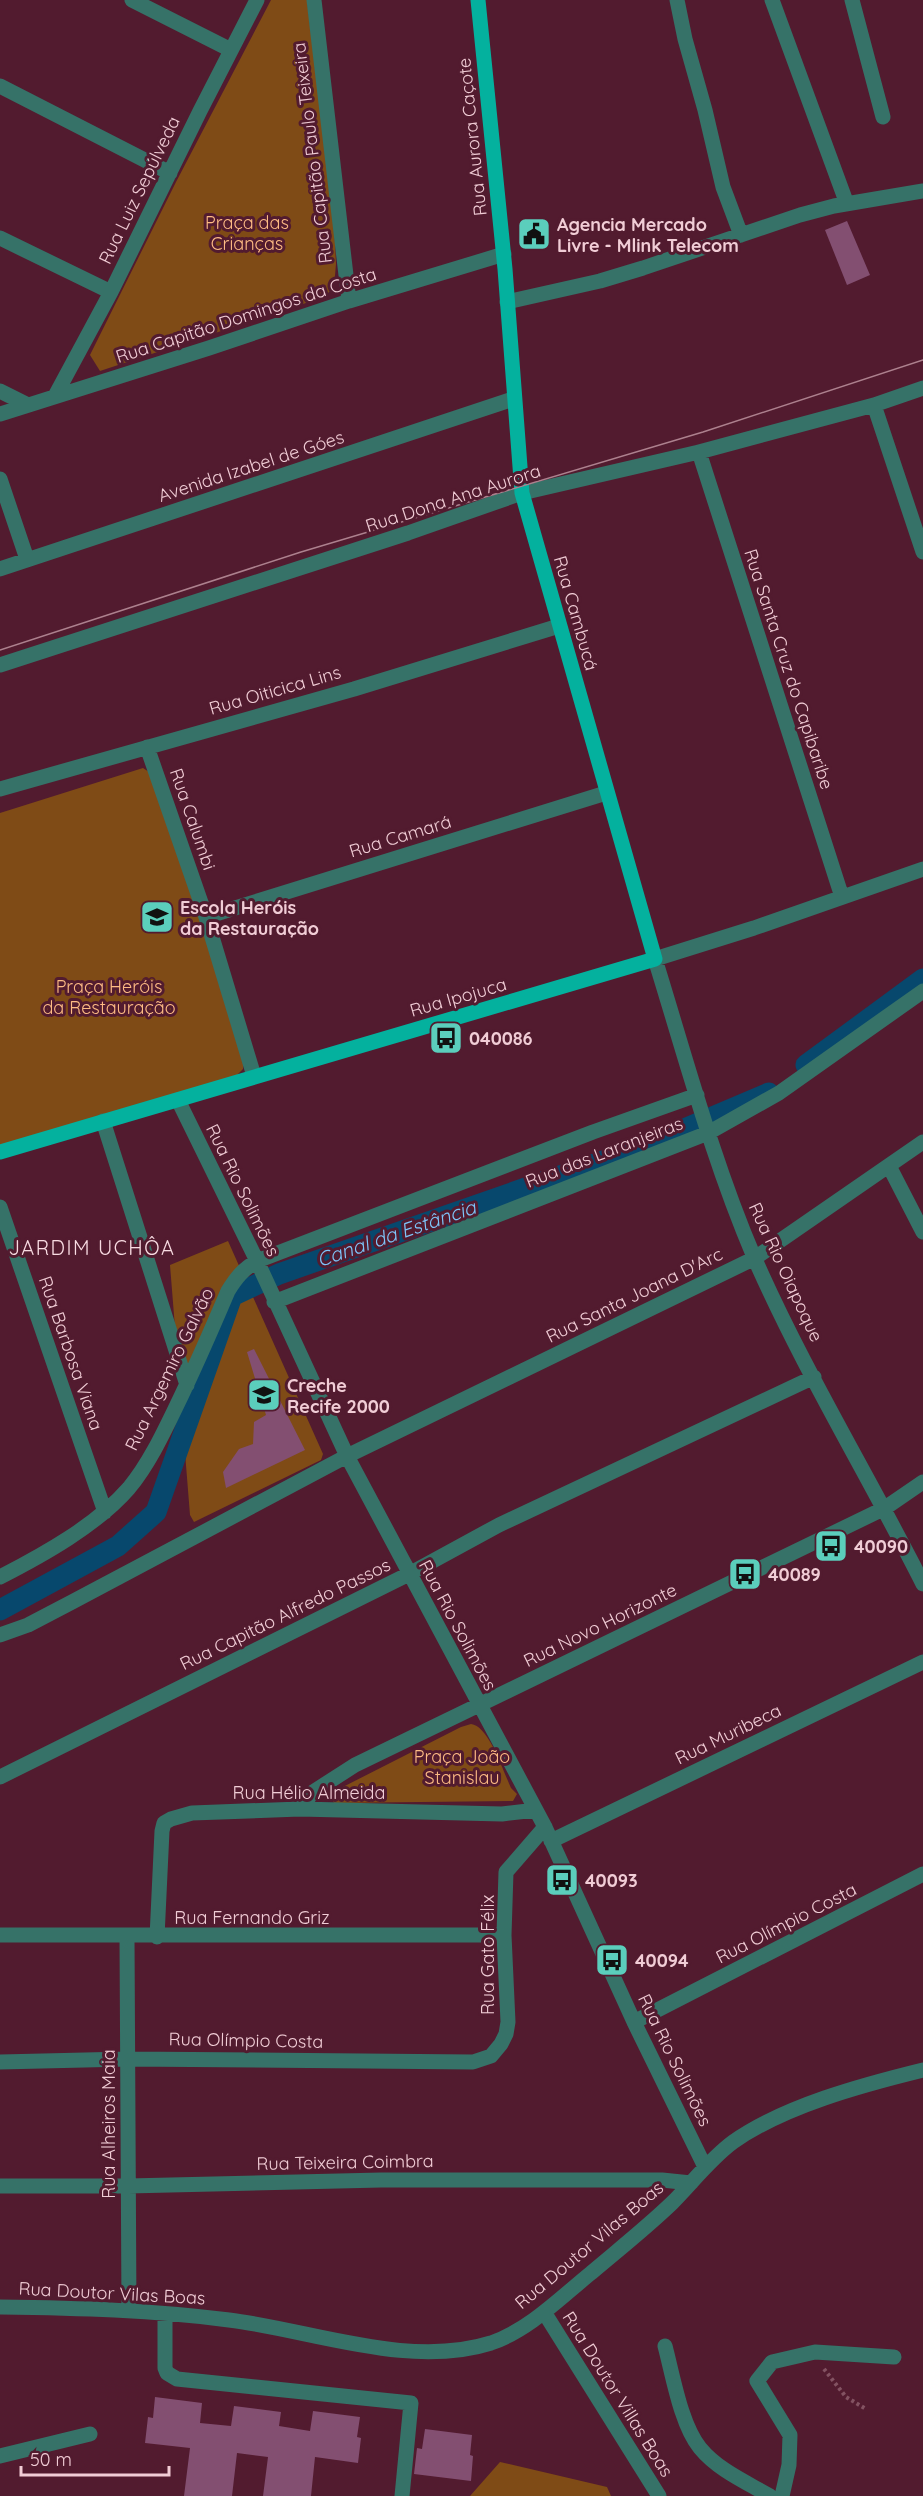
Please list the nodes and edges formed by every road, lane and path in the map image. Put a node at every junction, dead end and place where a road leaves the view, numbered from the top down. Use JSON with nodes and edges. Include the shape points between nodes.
{"nodes":[{"id":1,"x":132,"y":0,"type":"edge"},
{"id":2,"x":257,"y":0,"type":"edge"},
{"id":3,"x":314,"y":0,"type":"edge"},
{"id":4,"x":478,"y":0,"type":"edge"},
{"id":5,"x":676,"y":0,"type":"edge"},
{"id":6,"x":772,"y":0,"type":"edge"},
{"id":7,"x":852,"y":0,"type":"edge"},
{"id":8,"x":231,"y":50,"type":"junction"},
{"id":9,"x":0,"y":86,"type":"edge"},
{"id":10,"x":883,"y":117,"type":"dead end"},
{"id":11,"x":170,"y":173,"type":"junction"},
{"id":12,"x":923,"y":191,"type":"edge"},
{"id":13,"x":847,"y":204,"type":"junction"},
{"id":14,"x":741,"y":235,"type":"junction"},
{"id":15,"x":0,"y":238,"type":"edge"},
{"id":16,"x":504,"y":262,"type":"junction"},
{"id":17,"x":111,"y":292,"type":"junction"},
{"id":18,"x":349,"y":301,"type":"junction"},
{"id":19,"x":507,"y":302,"type":"junction"},
{"id":20,"x":923,"y":388,"type":"edge"},
{"id":21,"x":0,"y":391,"type":"edge"},
{"id":22,"x":56,"y":396,"type":"junction"},
{"id":23,"x":513,"y":399,"type":"junction"},
{"id":24,"x":26,"y":404,"type":"junction"},
{"id":25,"x":874,"y":405,"type":"junction"},
{"id":26,"x":0,"y":414,"type":"edge"},
{"id":27,"x":699,"y":452,"type":"junction"},
{"id":28,"x":0,"y":479,"type":"edge"},
{"id":29,"x":522,"y":493,"type":"junction"},
{"id":30,"x":923,"y":552,"type":"edge"},
{"id":31,"x":27,"y":559,"type":"junction"},
{"id":32,"x":0,"y":569,"type":"edge"},
{"id":33,"x":559,"y":626,"type":"junction"},
{"id":34,"x":0,"y":665,"type":"edge"},
{"id":35,"x":147,"y":747,"type":"junction"},
{"id":36,"x":0,"y":789,"type":"edge"},
{"id":37,"x":606,"y":794,"type":"junction"},
{"id":38,"x":923,"y":869,"type":"edge"},
{"id":39,"x":842,"y":897,"type":"junction"},
{"id":40,"x":206,"y":917,"type":"junction"},
{"id":41,"x":655,"y":959,"type":"junction"},
{"id":42,"x":923,"y":991,"type":"edge"},
{"id":43,"x":254,"y":1076,"type":"junction"},
{"id":44,"x":698,"y":1099,"type":"junction"},
{"id":45,"x":178,"y":1100,"type":"junction"},
{"id":46,"x":103,"y":1121,"type":"junction"},
{"id":47,"x":708,"y":1132,"type":"junction"},
{"id":48,"x":923,"y":1142,"type":"edge"},
{"id":49,"x":0,"y":1152,"type":"edge"},
{"id":50,"x":889,"y":1166,"type":"junction"},
{"id":51,"x":0,"y":1207,"type":"edge"},
{"id":52,"x":923,"y":1232,"type":"edge"},
{"id":53,"x":755,"y":1258,"type":"junction"},
{"id":54,"x":258,"y":1265,"type":"junction"},
{"id":55,"x":273,"y":1298,"type":"junction"},
{"id":56,"x":813,"y":1377,"type":"junction"},
{"id":57,"x":186,"y":1385,"type":"junction"},
{"id":58,"x":347,"y":1456,"type":"junction"},
{"id":59,"x":923,"y":1482,"type":"edge"},
{"id":60,"x":885,"y":1508,"type":"junction"},
{"id":61,"x":105,"y":1512,"type":"junction"},
{"id":62,"x":409,"y":1574,"type":"junction"},
{"id":63,"x":0,"y":1576,"type":"edge"},
{"id":64,"x":923,"y":1584,"type":"edge"},
{"id":65,"x":2,"y":1629,"type":"edge"},
{"id":66,"x":923,"y":1662,"type":"edge"},
{"id":67,"x":479,"y":1706,"type":"junction"},
{"id":68,"x":0,"y":1777,"type":"edge"},
{"id":69,"x":300,"y":1809,"type":"junction"},
{"id":70,"x":536,"y":1810,"type":"junction"},
{"id":71,"x":548,"y":1834,"type":"junction"},
{"id":72,"x":923,"y":1874,"type":"edge"},
{"id":73,"x":0,"y":1935,"type":"edge"},
{"id":74,"x":504,"y":1935,"type":"junction"},
{"id":75,"x":127,"y":1937,"type":"junction"},
{"id":76,"x":157,"y":1937,"type":"junction"},
{"id":77,"x":634,"y":2022,"type":"junction"},
{"id":78,"x":491,"y":2056,"type":"joint"},
{"id":79,"x":127,"y":2059,"type":"junction"},
{"id":80,"x":0,"y":2062,"type":"edge"},
{"id":81,"x":923,"y":2070,"type":"edge"},
{"id":82,"x":705,"y":2167,"type":"junction"},
{"id":83,"x":691,"y":2183,"type":"junction"},
{"id":84,"x":0,"y":2186,"type":"edge"},
{"id":85,"x":128,"y":2186,"type":"junction"},
{"id":86,"x":0,"y":2307,"type":"edge"},
{"id":87,"x":129,"y":2311,"type":"junction"},
{"id":88,"x":544,"y":2312,"type":"junction"},
{"id":89,"x":165,"y":2314,"type":"junction"},
{"id":90,"x":665,"y":2346,"type":"dead end"},
{"id":91,"x":815,"y":2352,"type":"junction"},
{"id":92,"x":894,"y":2357,"type":"dead end"},
{"id":93,"x":866,"y":2409,"type":"dead end"},
{"id":94,"x":90,"y":2434,"type":"dead end"},
{"id":95,"x":0,"y":2456,"type":"edge"},
{"id":96,"x":402,"y":2496,"type":"edge"},
{"id":97,"x":659,"y":2496,"type":"edge"},
{"id":98,"x":770,"y":2496,"type":"edge"},
{"id":99,"x":782,"y":2496,"type":"edge"}],
"edges":[{"from":1,"to":8,"type":"street"},
{"from":2,"to":8,"type":"street","name":"Rua Luiz Sepúlveda"},
{"from":3,"to":18,"type":"street","name":"Rua Capitão Paulo Teixeira"},
{"from":4,"to":16,"type":"main road","name":"Rua Aurora Caçote"},
{"from":5,"to":14,"type":"street","via":[[723,187]]},
{"from":6,"to":13,"type":"street"},
{"from":7,"to":10,"type":"street"},
{"from":8,"to":11,"type":"street","name":"Rua Luiz Sepúlveda"},
{"from":9,"to":11,"type":"street"},
{"from":11,"to":17,"type":"street","name":"Rua Luiz Sepúlveda"},
{"from":12,"to":13,"type":"street"},
{"from":13,"to":14,"type":"street"},
{"from":14,"to":19,"type":"street","via":[[600,281]]},
{"from":15,"to":17,"type":"street"},
{"from":16,"to":18,"type":"street","name":"Rua Capitão Domingos da Costa"},
{"from":16,"to":19,"type":"main road","name":"Rua Cambucá"},
{"from":17,"to":22,"type":"street","name":"Rua Luiz Sepúlveda"},
{"from":18,"to":22,"type":"street","name":"Rua Capitão Domingos da Costa"},
{"from":19,"to":23,"type":"main road","name":"Rua Cambucá"},
{"from":20,"to":25,"type":"street","name":"Rua Dona Ana Aurora"},
{"from":21,"to":24,"type":"street"},
{"from":22,"to":24,"type":"street","name":"Rua Capitão Domingos da Costa"},
{"from":23,"to":29,"type":"main road","name":"Rua Cambucá"},
{"from":23,"to":31,"type":"street","name":"Avenida Izabel de Góes"},
{"from":24,"to":26,"type":"street","name":"Rua Capitão Domingos da Costa"},
{"from":25,"to":27,"type":"street","name":"Rua Dona Ana Aurora"},
{"from":25,"to":30,"type":"street"},
{"from":27,"to":29,"type":"street","name":"Rua Dona Ana Aurora"},
{"from":27,"to":39,"type":"street","name":"Rua Santa Cruz do Capibaribe"},
{"from":28,"to":31,"type":"street"},
{"from":29,"to":33,"type":"main road","name":"Rua Cambucá"},
{"from":29,"to":34,"type":"street","name":"Rua Dona Ana Aurora"},
{"from":31,"to":32,"type":"street","name":"Avenida Izabel de Góes"},
{"from":33,"to":35,"type":"street","name":"Rua Oiticica Lins"},
{"from":33,"to":37,"type":"main road","name":"Rua Cambucá"},
{"from":35,"to":36,"type":"street","name":"Rua Oiticica Lins"},
{"from":35,"to":40,"type":"street","name":"Rua Calumbi"},
{"from":37,"to":40,"type":"street","name":"Rua Camará"},
{"from":37,"to":41,"type":"main road","name":"Rua Cambucá"},
{"from":38,"to":39,"type":"street","name":"Rua Ipojuca"},
{"from":39,"to":41,"type":"street","name":"Rua Ipojuca"},
{"from":40,"to":43,"type":"street","name":"Rua Calumbi"},
{"from":41,"to":43,"type":"main road","name":"Rua Ipojuca"},
{"from":41,"to":44,"type":"street","name":"Rua Rio Oiapoque"},
{"from":42,"to":47,"type":"street","name":"Rua das Laranjeiras","via":[[779,1093]]},
{"from":43,"to":45,"type":"main road","name":"Rua Ipojuca"},
{"from":44,"to":47,"type":"street","name":"Rua Rio Oiapoque"},
{"from":44,"to":54,"type":"street","name":"Rua das Laranjeiras","via":[[593,1132]]},
{"from":45,"to":46,"type":"main road","name":"Rua Ipojuca"},
{"from":45,"to":54,"type":"street","name":"Rua Rio Solimões"},
{"from":46,"to":49,"type":"main road","name":"Rua Ipojuca"},
{"from":46,"to":57,"type":"street"},
{"from":47,"to":53,"type":"street","name":"Rua Rio Oiapoque"},
{"from":47,"to":55,"type":"street","name":"Rua das Laranjeiras"},
{"from":48,"to":50,"type":"street","name":"Rua Santa Joana D'Arc"},
{"from":50,"to":52,"type":"street"},
{"from":50,"to":53,"type":"street","name":"Rua Santa Joana D'Arc"},
{"from":51,"to":61,"type":"street","name":"Rua Barbosa Viana"},
{"from":53,"to":56,"type":"street","name":"Rua Rio Oiapoque"},
{"from":53,"to":58,"type":"street","name":"Rua Santa Joana D'Arc"},
{"from":54,"to":55,"type":"street","name":"Rua Rio Solimões"},
{"from":54,"to":57,"type":"street","name":"Rua Argemiro Galvão","via":[[246,1267],[228,1291]]},
{"from":55,"to":58,"type":"street","name":"Rua Rio Solimões"},
{"from":56,"to":60,"type":"street","name":"Rua Rio Oiapoque"},
{"from":56,"to":62,"type":"street","name":"Rua Capitão Alfredo Passos","via":[[499,1525]]},
{"from":57,"to":61,"type":"street","name":"Rua Argemiro Galvão","via":[[152,1455],[129,1488]]},
{"from":58,"to":62,"type":"street","name":"Rua Rio Solimões"},
{"from":58,"to":65,"type":"street","via":[[28,1625]]},
{"from":59,"to":60,"type":"street","name":"Rua Novo Horizonte"},
{"from":60,"to":64,"type":"street","name":"Rua Rio Oiapoque"},
{"from":60,"to":67,"type":"street","name":"Rua Novo Horizonte"},
{"from":61,"to":63,"type":"street","name":"Rua Argemiro Galvão"},
{"from":62,"to":67,"type":"street","name":"Rua Rio Solimões"},
{"from":62,"to":68,"type":"street","name":"Rua Capitão Alfredo Passos"},
{"from":66,"to":71,"type":"street","name":"Rua Muribeca"},
{"from":67,"to":69,"type":"street","name":"Rua Novo Horizonte","via":[[355,1766],[313,1792]]},
{"from":67,"to":70,"type":"street","name":"Rua Rio Solimões"},
{"from":69,"to":70,"type":"street","name":"Rua Hélio Almeida","via":[[502,1814]]},
{"from":69,"to":76,"type":"street","name":"Rua Hélio Almeida","via":[[192,1813],[164,1823]]},
{"from":70,"to":71,"type":"street","name":"Rua Rio Solimões"},
{"from":71,"to":74,"type":"street","name":"Rua Gato Félix","via":[[506,1872]]},
{"from":71,"to":77,"type":"street","name":"Rua Rio Solimões"},
{"from":72,"to":77,"type":"street","name":"Rua Olímpio Costa"},
{"from":73,"to":75,"type":"street","name":"Rua Fernando Griz"},
{"from":74,"to":76,"type":"street","name":"Rua Fernando Griz"},
{"from":74,"to":78,"type":"street","name":"Rua Gato Félix","via":[[508,2022],[501,2044]]},
{"from":75,"to":76,"type":"street","name":"Rua Fernando Griz"},
{"from":75,"to":79,"type":"street","name":"Rua Alheiros Maia"},
{"from":77,"to":82,"type":"street","name":"Rua Rio Solimões"},
{"from":78,"to":79,"type":"street","name":"Rua Olímpio Costa","via":[[473,2062]]},
{"from":79,"to":80,"type":"street","name":"Rua Olímpio Costa"},
{"from":79,"to":85,"type":"street","name":"Rua Alheiros Maia"},
{"from":81,"to":82,"type":"street","name":"Rua Doutor Vilas Boas","via":[[795,2109],[732,2143]]},
{"from":82,"to":83,"type":"street","name":"Rua Doutor Vilas Boas"},
{"from":83,"to":85,"type":"street","name":"Rua Teixeira Coimbra","via":[[381,2180]]},
{"from":83,"to":88,"type":"street","name":"Rua Doutor Vilas Boas","via":[[647,2226]]},
{"from":84,"to":85,"type":"street","name":"Rua Teixeira Coimbra"},
{"from":85,"to":87,"type":"street","name":"Rua Alheiros Maia"},
{"from":86,"to":87,"type":"street","name":"Rua Doutor Vilas Boas"},
{"from":87,"to":89,"type":"street","name":"Rua Doutor Vilas Boas"},
{"from":88,"to":89,"type":"street","name":"Rua Doutor Vilas Boas","via":[[493,2342],[471,2348],[418,2350],[385,2348],[230,2320]]},
{"from":88,"to":97,"type":"street","name":"Rua Doutor Villas Boas"},
{"from":89,"to":96,"type":"street","via":[[165,2368],[173,2378],[411,2403]]},
{"from":90,"to":98,"type":"street","via":[[684,2413],[698,2445],[726,2470]]},
{"from":91,"to":92,"type":"street"},
{"from":91,"to":93,"type":"path","via":[[846,2397]]},
{"from":91,"to":99,"type":"street","via":[[772,2362],[757,2381],[790,2435]]},
{"from":94,"to":95,"type":"street"}]}
